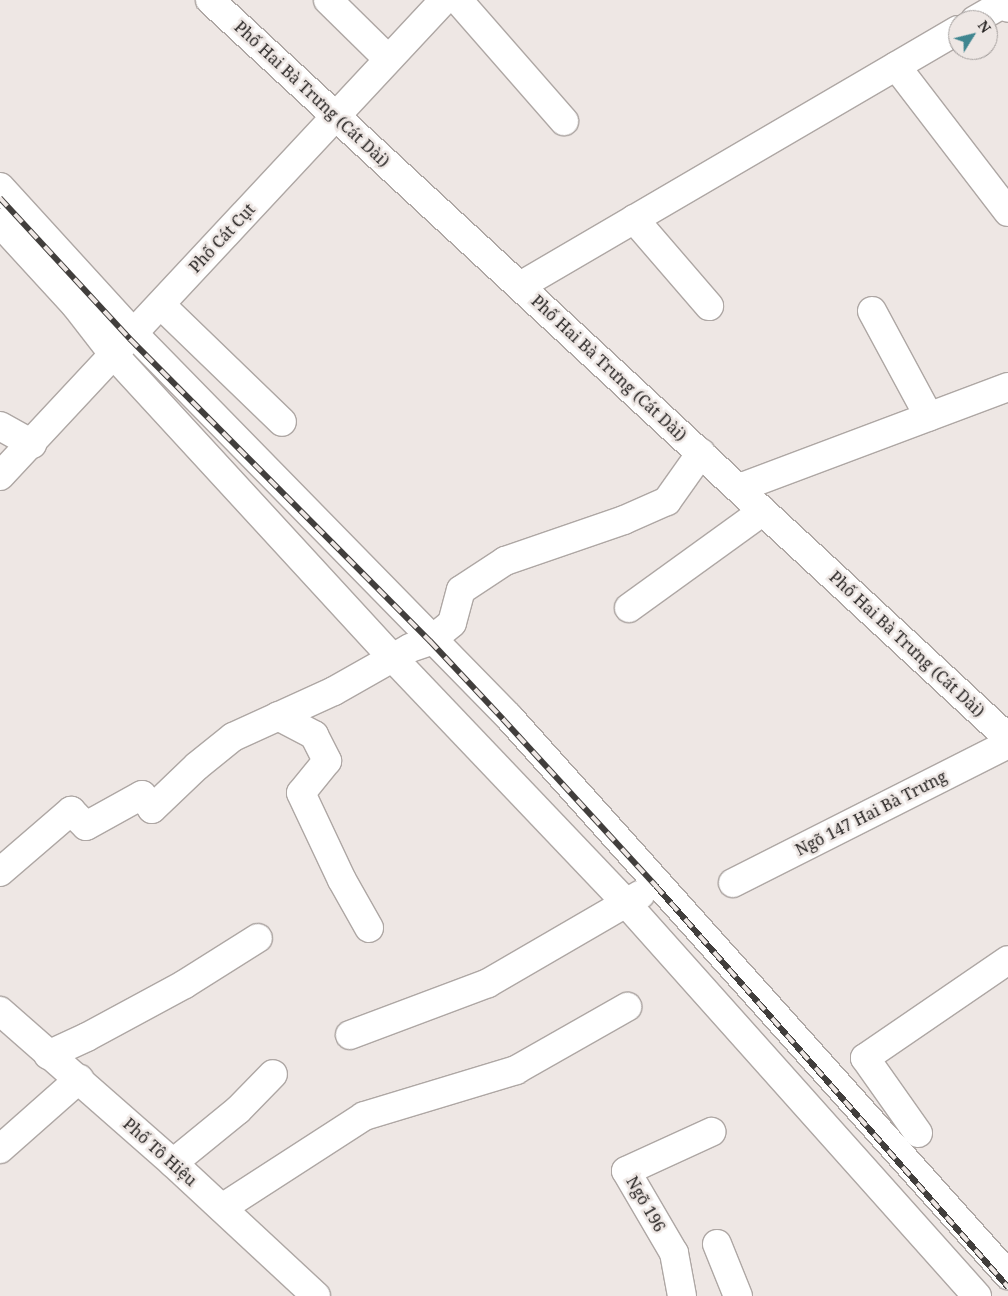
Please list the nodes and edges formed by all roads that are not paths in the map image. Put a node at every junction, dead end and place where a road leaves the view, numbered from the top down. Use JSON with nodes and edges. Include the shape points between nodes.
{"nodes":[{"id":1,"x":210,"y":0,"type":"edge"},
{"id":2,"x":328,"y":0,"type":"edge"},
{"id":3,"x":444,"y":0,"type":"edge"},
{"id":4,"x":458,"y":0,"type":"edge"},
{"id":5,"x":1008,"y":8,"type":"edge"},
{"id":6,"x":992,"y":10,"type":"edge"},
{"id":7,"x":948,"y":36,"type":"edge"},
{"id":8,"x":388,"y":59,"type":"junction"},
{"id":9,"x":896,"y":66,"type":"junction"},
{"id":10,"x":335,"y":116,"type":"junction"},
{"id":11,"x":564,"y":121,"type":"dead end"},
{"id":12,"x":0,"y":187,"type":"edge"},
{"id":13,"x":1008,"y":212,"type":"edge"},
{"id":14,"x":634,"y":219,"type":"junction"},
{"id":15,"x":0,"y":223,"type":"edge"},
{"id":16,"x":520,"y":286,"type":"junction"},
{"id":17,"x":161,"y":305,"type":"junction"},
{"id":18,"x":709,"y":306,"type":"dead end"},
{"id":19,"x":872,"y":312,"type":"dead end"},
{"id":20,"x":134,"y":334,"type":"junction"},
{"id":21,"x":114,"y":355,"type":"junction"},
{"id":22,"x":1008,"y":387,"type":"edge"},
{"id":23,"x":929,"y":417,"type":"junction"},
{"id":24,"x":282,"y":422,"type":"dead end"},
{"id":25,"x":0,"y":426,"type":"edge"},
{"id":26,"x":32,"y":444,"type":"junction"},
{"id":27,"x":701,"y":453,"type":"junction"},
{"id":28,"x":0,"y":476,"type":"edge"},
{"id":29,"x":739,"y":488,"type":"junction"},
{"id":30,"x":763,"y":511,"type":"junction"},
{"id":31,"x":629,"y":608,"type":"dead end"},
{"id":32,"x":433,"y":639,"type":"junction"},
{"id":33,"x":393,"y":658,"type":"junction"},
{"id":34,"x":278,"y":716,"type":"junction"},
{"id":35,"x":1008,"y":738,"type":"edge"},
{"id":36,"x":1008,"y":744,"type":"edge"},
{"id":37,"x":0,"y":872,"type":"edge"},
{"id":38,"x":733,"y":883,"type":"dead end"},
{"id":39,"x":659,"y":885,"type":"junction"},
{"id":40,"x":626,"y":903,"type":"junction"},
{"id":41,"x":369,"y":928,"type":"dead end"},
{"id":42,"x":258,"y":938,"type":"dead end"},
{"id":43,"x":1008,"y":960,"type":"edge"},
{"id":44,"x":627,"y":1007,"type":"dead end"},
{"id":45,"x":0,"y":1011,"type":"edge"},
{"id":46,"x":350,"y":1035,"type":"dead end"},
{"id":47,"x":48,"y":1055,"type":"junction"},
{"id":48,"x":273,"y":1074,"type":"dead end"},
{"id":49,"x":79,"y":1079,"type":"junction"},
{"id":50,"x":710,"y":1132,"type":"dead end"},
{"id":51,"x":918,"y":1133,"type":"dead end"},
{"id":52,"x":0,"y":1149,"type":"edge"},
{"id":53,"x":173,"y":1163,"type":"junction"},
{"id":54,"x":222,"y":1208,"type":"junction"},
{"id":55,"x":716,"y":1244,"type":"dead end"},
{"id":56,"x":1004,"y":1261,"type":"edge"},
{"id":57,"x":304,"y":1292,"type":"edge"},
{"id":58,"x":682,"y":1296,"type":"edge"},
{"id":59,"x":738,"y":1296,"type":"edge"},
{"id":60,"x":977,"y":1296,"type":"edge"}],
"edges":[{"from":1,"to":10,"type":"main road","name":"Phố Hai Bà Trưng (Cát Dài)"},
{"from":2,"to":8,"type":"main road"},
{"from":3,"to":8,"type":"main road","name":"Phố Cát Cụt"},
{"from":4,"to":11,"type":"main road"},
{"from":5,"to":6,"type":"main road","via":[[1004,3]]},
{"from":7,"to":9,"type":"main road"},
{"from":8,"to":10,"type":"main road","name":"Phố Cát Cụt"},
{"from":9,"to":13,"type":"main road"},
{"from":9,"to":14,"type":"main road"},
{"from":10,"to":16,"type":"main road","name":"Phố Hai Bà Trưng (Cát Dài)"},
{"from":10,"to":17,"type":"main road","name":"Phố Cát Cụt"},
{"from":12,"to":20,"type":"main road"},
{"from":14,"to":16,"type":"main road"},
{"from":14,"to":18,"type":"main road"},
{"from":15,"to":21,"type":"main road","via":[[76,306]]},
{"from":16,"to":27,"type":"main road","name":"Phố Hai Bà Trưng (Cát Dài)"},
{"from":17,"to":20,"type":"main road","name":"Phố Cát Cụt"},
{"from":17,"to":24,"type":"main road"},
{"from":19,"to":23,"type":"main road"},
{"from":20,"to":21,"type":"main road","name":"Phố Cát Cụt"},
{"from":20,"to":32,"type":"main road"},
{"from":21,"to":26,"type":"main road","name":"Phố Cát Cụt"},
{"from":21,"to":33,"type":"main road"},
{"from":22,"to":23,"type":"main road"},
{"from":23,"to":29,"type":"main road"},
{"from":25,"to":26,"type":"main road"},
{"from":26,"to":28,"type":"main road","name":"Phố Cát Cụt"},
{"from":27,"to":29,"type":"main road","name":"Phố Hai Bà Trưng (Cát Dài)"},
{"from":27,"to":32,"type":"main road","via":[[667,501],[624,520],[504,561],[461,590],[452,623]]},
{"from":29,"to":30,"type":"main road","name":"Phố Hai Bà Trưng (Cát Dài)"},
{"from":30,"to":31,"type":"main road"},
{"from":30,"to":35,"type":"main road","name":"Phố Hai Bà Trưng (Cát Dài)"},
{"from":32,"to":33,"type":"main road"},
{"from":32,"to":39,"type":"main road","via":[[509,717]]},
{"from":33,"to":34,"type":"main road","via":[[334,692]]},
{"from":33,"to":40,"type":"main road"},
{"from":34,"to":37,"type":"main road","via":[[233,737],[152,809],[142,795],[86,826],[71,811]]},
{"from":34,"to":41,"type":"main road","via":[[314,735],[327,761],[301,793],[342,880]]},
{"from":36,"to":38,"type":"main road","name":"Ngõ 147 Hai Bà Trưng"},
{"from":39,"to":40,"type":"main road"},
{"from":39,"to":56,"type":"main road"},
{"from":40,"to":46,"type":"main road","via":[[488,983]]},
{"from":40,"to":60,"type":"main road"},
{"from":42,"to":47,"type":"main road","via":[[185,984]]},
{"from":43,"to":51,"type":"main road","via":[[865,1058]]},
{"from":44,"to":54,"type":"main road","via":[[516,1070],[364,1116]]},
{"from":45,"to":47,"type":"main road","name":"Phố Tô Hiệu"},
{"from":47,"to":49,"type":"main road","name":"Phố Tô Hiệu"},
{"from":48,"to":53,"type":"main road","via":[[238,1110]]},
{"from":49,"to":52,"type":"main road"},
{"from":49,"to":53,"type":"main road","name":"Phố Tô Hiệu"},
{"from":50,"to":58,"type":"main road","name":"Ngõ 196","via":[[626,1171],[674,1253]]},
{"from":53,"to":54,"type":"main road","name":"Phố Tô Hiệu"},
{"from":54,"to":57,"type":"main road","name":"Phố Tô Hiệu"},
{"from":55,"to":59,"type":"main road"}]}
